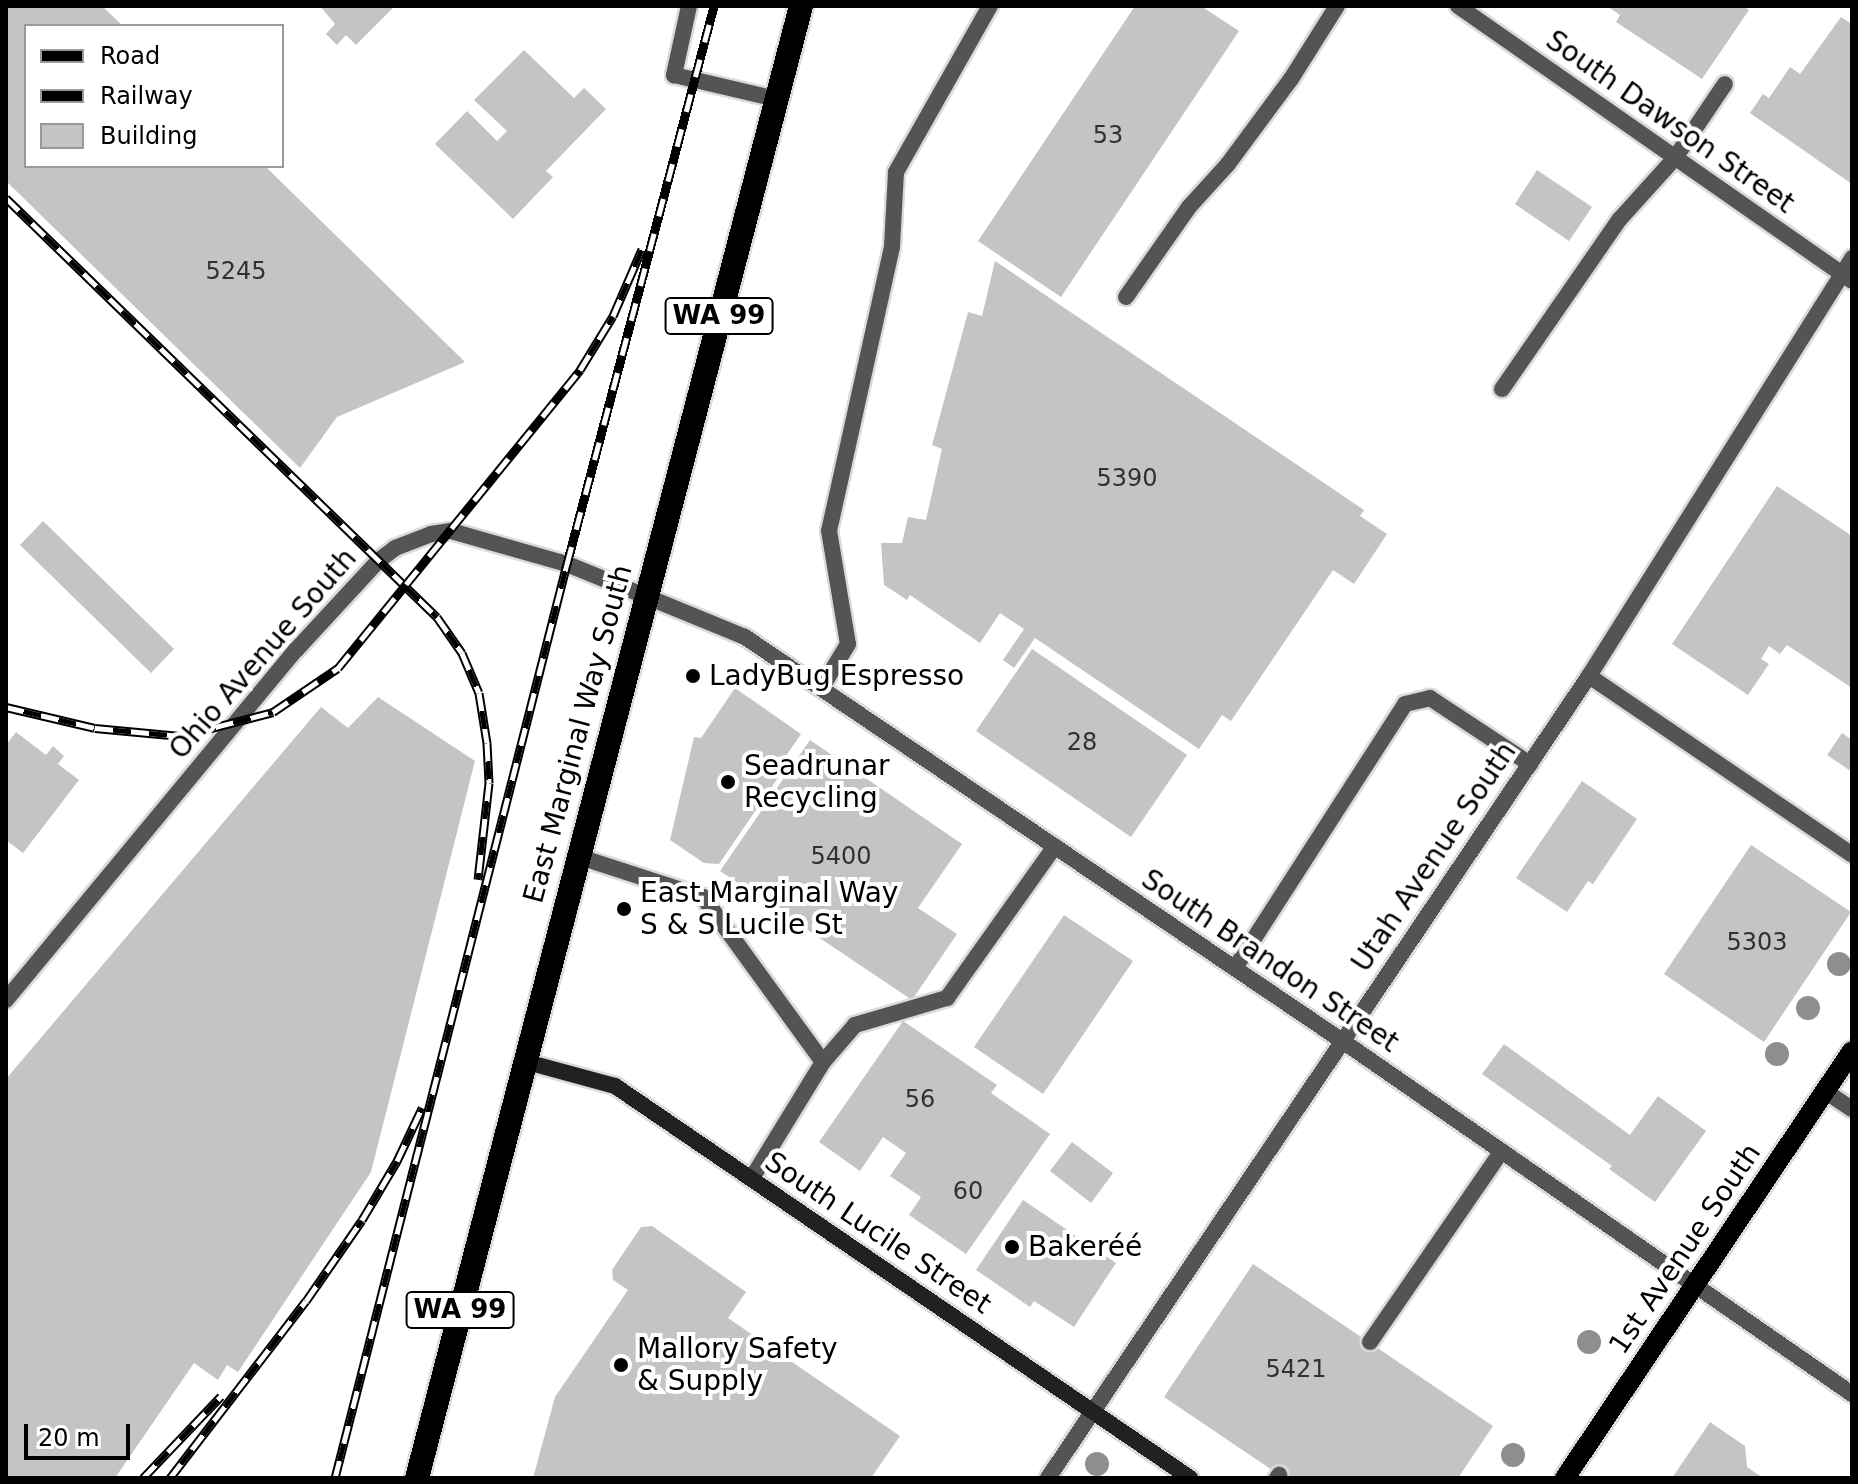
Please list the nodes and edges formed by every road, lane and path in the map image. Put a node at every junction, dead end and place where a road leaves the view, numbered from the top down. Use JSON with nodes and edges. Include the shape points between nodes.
{"nodes":[{"id":1,"x":689,"y":6,"type":"edge"},
{"id":2,"x":801,"y":6,"type":"edge"},
{"id":3,"x":990,"y":6,"type":"edge"},
{"id":4,"x":1337,"y":6,"type":"edge"},
{"id":5,"x":1458,"y":6,"type":"edge"},
{"id":6,"x":1725,"y":84,"type":"dead end"},
{"id":7,"x":776,"y":99,"type":"junction"},
{"id":8,"x":1675,"y":158,"type":"junction"},
{"id":9,"x":1852,"y":258,"type":"edge"},
{"id":10,"x":1847,"y":278,"type":"edge"},
{"id":11,"x":1126,"y":297,"type":"dead end"},
{"id":12,"x":1502,"y":389,"type":"dead end"},
{"id":13,"x":646,"y":593,"type":"junction"},
{"id":14,"x":1589,"y":676,"type":"junction"},
{"id":15,"x":822,"y":687,"type":"junction"},
{"id":16,"x":1530,"y":764,"type":"junction"},
{"id":17,"x":1055,"y":846,"type":"junction"},
{"id":18,"x":1852,"y":855,"type":"edge"},
{"id":19,"x":577,"y":856,"type":"junction"},
{"id":20,"x":1235,"y":968,"type":"junction"},
{"id":21,"x":6,"y":1000,"type":"edge"},
{"id":22,"x":1341,"y":1040,"type":"junction"},
{"id":23,"x":1852,"y":1051,"type":"edge"},
{"id":24,"x":523,"y":1061,"type":"junction"},
{"id":25,"x":823,"y":1062,"type":"junction"},
{"id":26,"x":1825,"y":1091,"type":"junction"},
{"id":27,"x":1852,"y":1109,"type":"edge"},
{"id":28,"x":1502,"y":1151,"type":"junction"},
{"id":29,"x":752,"y":1178,"type":"junction"},
{"id":30,"x":1695,"y":1285,"type":"junction"},
{"id":31,"x":1370,"y":1342,"type":"dead end"},
{"id":32,"x":1852,"y":1394,"type":"edge"},
{"id":33,"x":1093,"y":1410,"type":"junction"},
{"id":34,"x":417,"y":1478,"type":"edge"},
{"id":35,"x":1048,"y":1478,"type":"edge"},
{"id":36,"x":1190,"y":1478,"type":"edge"},
{"id":37,"x":1565,"y":1478,"type":"edge"}],
"edges":[{"from":1,"to":7,"type":"street","via":[[674,75]]},
{"from":2,"to":7,"type":"highway","name":"East Marginal Way South","number":"WA 99"},
{"from":3,"to":15,"type":"street","via":[[896,172],[892,246],[829,531],[848,644]]},
{"from":4,"to":11,"type":"street","via":[[1291,79],[1189,207]]},
{"from":5,"to":8,"type":"street","name":"South Dawson Street"},
{"from":6,"to":8,"type":"street"},
{"from":7,"to":13,"type":"highway","name":"East Marginal Way South","number":"WA 99"},
{"from":8,"to":10,"type":"street","name":"South Dawson Street"},
{"from":8,"to":12,"type":"street","via":[[1619,220]]},
{"from":9,"to":10,"type":"street","name":"Utah Avenue South"},
{"from":10,"to":14,"type":"street","name":"Utah Avenue South"},
{"from":13,"to":15,"type":"street","name":"South Brandon Street","via":[[745,637]]},
{"from":13,"to":19,"type":"highway","name":"East Marginal Way South","number":"WA 99"},
{"from":13,"to":21,"type":"street","name":"Ohio Avenue South","via":[[451,531],[395,548],[296,650]]},
{"from":14,"to":16,"type":"street","name":"Utah Avenue South"},
{"from":14,"to":18,"type":"street"},
{"from":15,"to":17,"type":"street","name":"South Brandon Street"},
{"from":16,"to":20,"type":"street","via":[[1430,698],[1405,704]]},
{"from":16,"to":22,"type":"street","name":"Utah Avenue South"},
{"from":17,"to":20,"type":"street","name":"South Brandon Street"},
{"from":17,"to":25,"type":"street","via":[[947,998],[855,1025]]},
{"from":19,"to":24,"type":"highway","name":"East Marginal Way South","number":"WA 99"},
{"from":19,"to":25,"type":"street","via":[[703,897]]},
{"from":20,"to":22,"type":"street","name":"South Brandon Street"},
{"from":22,"to":28,"type":"street","name":"South Brandon Street"},
{"from":22,"to":33,"type":"street","name":"Utah Avenue South"},
{"from":23,"to":26,"type":"main road","name":"1st Avenue South"},
{"from":24,"to":29,"type":"street","name":"South Lucile Street","via":[[615,1086]]},
{"from":24,"to":34,"type":"highway","name":"East Marginal Way South","number":"WA 99"},
{"from":25,"to":29,"type":"street"},
{"from":26,"to":27,"type":"street"},
{"from":26,"to":30,"type":"main road","name":"1st Avenue South"},
{"from":28,"to":30,"type":"street","name":"South Brandon Street"},
{"from":28,"to":31,"type":"street"},
{"from":29,"to":33,"type":"street","name":"South Lucile Street"},
{"from":30,"to":32,"type":"street","name":"South Brandon Street"},
{"from":30,"to":37,"type":"main road","name":"1st Avenue South"},
{"from":33,"to":35,"type":"street","name":"Utah Avenue South"},
{"from":33,"to":36,"type":"street","name":"South Lucile Street"}]}
